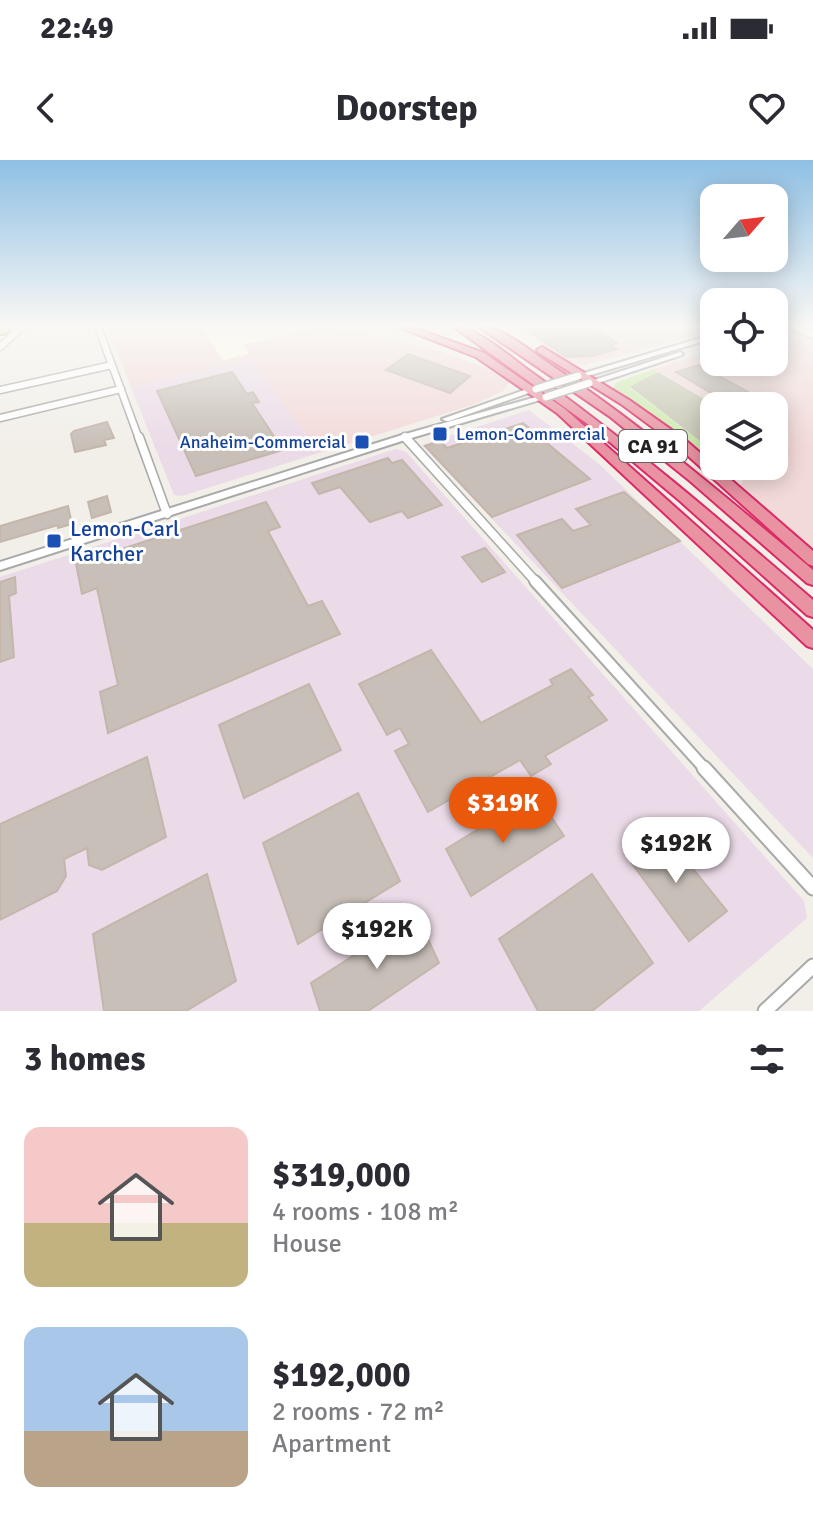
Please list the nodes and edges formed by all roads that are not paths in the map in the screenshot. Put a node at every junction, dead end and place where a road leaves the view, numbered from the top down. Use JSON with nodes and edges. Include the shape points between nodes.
{"nodes":[{"id":1,"x":104,"y":367,"type":"edge"},
{"id":2,"x":113,"y":367,"type":"edge"},
{"id":3,"x":498,"y":367,"type":"edge"},
{"id":4,"x":520,"y":367,"type":"edge"},
{"id":5,"x":549,"y":367,"type":"edge"},
{"id":6,"x":566,"y":367,"type":"edge"},
{"id":7,"x":623,"y":367,"type":"edge"},
{"id":8,"x":629,"y":367,"type":"edge"},
{"id":9,"x":586,"y":379,"type":"junction"},
{"id":10,"x":121,"y":389,"type":"junction"},
{"id":11,"x":0,"y":390,"type":"edge"},
{"id":12,"x":539,"y":393,"type":"junction"},
{"id":13,"x":0,"y":418,"type":"edge"},
{"id":14,"x":405,"y":437,"type":"junction"},
{"id":15,"x":167,"y":514,"type":"junction"},
{"id":16,"x":813,"y":560,"type":"edge"},
{"id":17,"x":0,"y":566,"type":"edge"},
{"id":18,"x":813,"y":579,"type":"edge"},
{"id":19,"x":813,"y":610,"type":"edge"},
{"id":20,"x":813,"y":641,"type":"edge"},
{"id":21,"x":813,"y":888,"type":"edge"},
{"id":22,"x":813,"y":966,"type":"edge"},
{"id":23,"x":765,"y":1011,"type":"edge"}],
"edges":[{"from":1,"to":11,"type":"street"},
{"from":2,"to":10,"type":"street"},
{"from":3,"to":12,"type":"highway"},
{"from":4,"to":19,"type":"highway","number":"CA 91","via":[[623,445]]},
{"from":5,"to":18,"type":"highway","number":"CA 91"},
{"from":6,"to":9,"type":"highway"},
{"from":7,"to":9,"type":"street"},
{"from":8,"to":9,"type":"street"},
{"from":9,"to":12,"type":"street","bridge":true},
{"from":9,"to":16,"type":"highway","via":[[679,441]]},
{"from":10,"to":13,"type":"street"},
{"from":10,"to":15,"type":"street"},
{"from":12,"to":14,"type":"street"},
{"from":12,"to":20,"type":"highway"},
{"from":14,"to":15,"type":"street"},
{"from":14,"to":21,"type":"street"},
{"from":15,"to":17,"type":"street"},
{"from":22,"to":23,"type":"street"}]}
